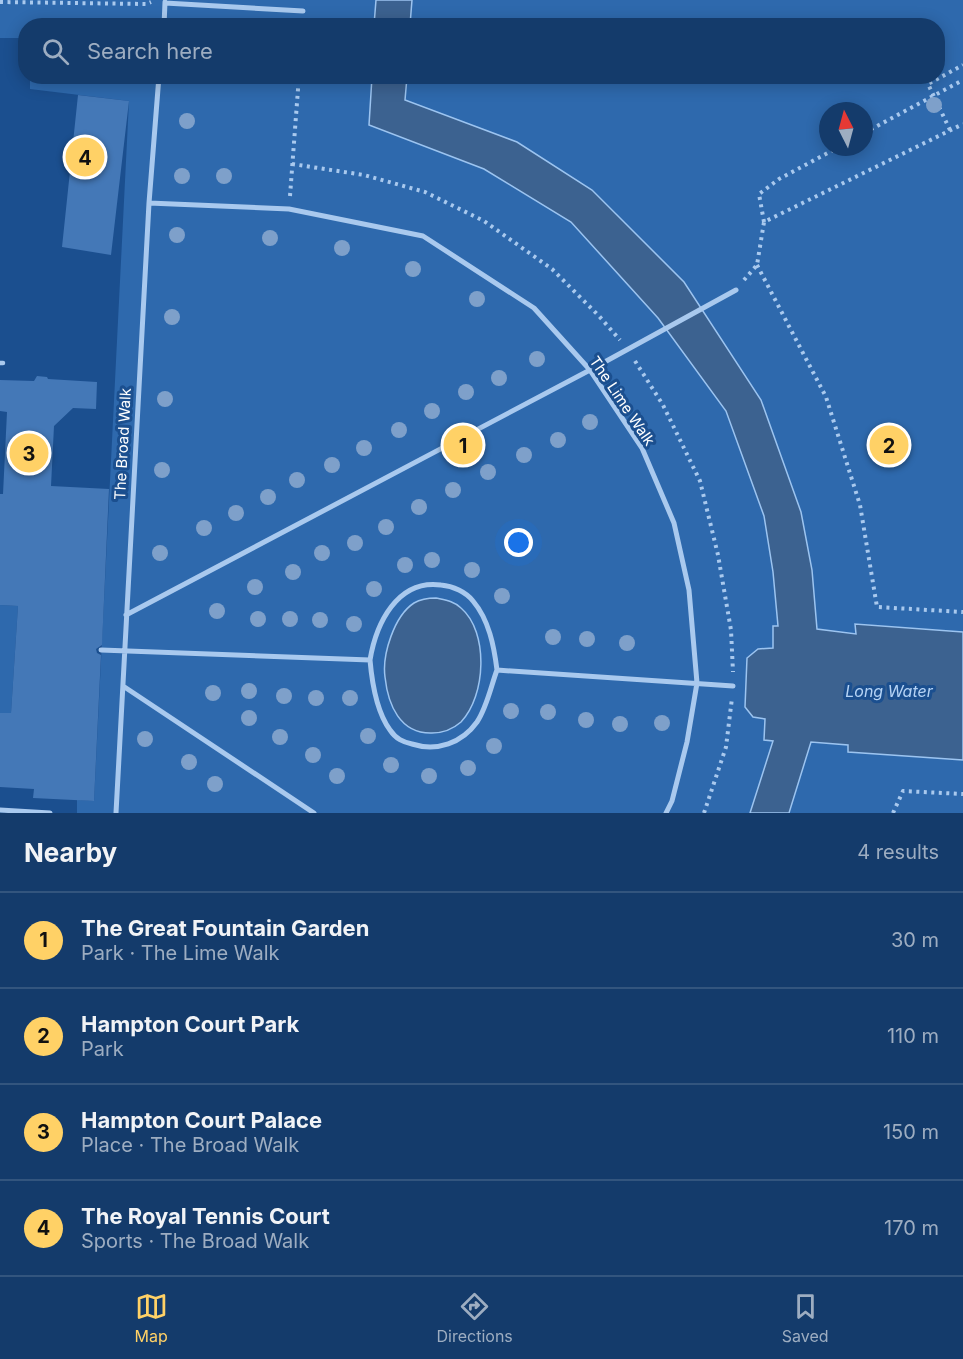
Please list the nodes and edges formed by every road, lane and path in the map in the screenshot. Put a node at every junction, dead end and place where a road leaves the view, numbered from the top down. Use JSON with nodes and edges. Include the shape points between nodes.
{"nodes":[{"id":1,"x":157,"y":0,"type":"edge"},
{"id":2,"x":101,"y":1,"type":"edge"},
{"id":3,"x":166,"y":1,"type":"edge"},
{"id":4,"x":0,"y":2,"type":"edge"},
{"id":5,"x":303,"y":11,"type":"dead end"},
{"id":6,"x":165,"y":18,"type":"edge"},
{"id":7,"x":963,"y":65,"type":"edge"},
{"id":8,"x":945,"y":75,"type":"edge"},
{"id":9,"x":963,"y":80,"type":"edge"},
{"id":10,"x":158,"y":84,"type":"edge"},
{"id":11,"x":298,"y":84,"type":"edge"},
{"id":12,"x":928,"y":84,"type":"edge"},
{"id":13,"x":934,"y":96,"type":"junction"},
{"id":14,"x":963,"y":124,"type":"edge"},
{"id":15,"x":873,"y":128,"type":"edge"},
{"id":16,"x":950,"y":130,"type":"junction"},
{"id":17,"x":822,"y":156,"type":"edge"},
{"id":18,"x":292,"y":164,"type":"junction"},
{"id":19,"x":149,"y":203,"type":"junction"},
{"id":20,"x":289,"y":208,"type":"junction"},
{"id":21,"x":764,"y":222,"type":"junction"},
{"id":22,"x":757,"y":265,"type":"junction"},
{"id":23,"x":736,"y":290,"type":"joint"},
{"id":24,"x":628,"y":349,"type":"junction"},
{"id":25,"x":590,"y":370,"type":"junction"},
{"id":26,"x":963,"y":612,"type":"edge"},
{"id":27,"x":126,"y":615,"type":"junction"},
{"id":28,"x":101,"y":650,"type":"dead end"},
{"id":29,"x":124,"y":651,"type":"junction"},
{"id":30,"x":370,"y":660,"type":"junction"},
{"id":31,"x":497,"y":670,"type":"junction"},
{"id":32,"x":697,"y":683,"type":"junction"},
{"id":33,"x":123,"y":686,"type":"junction"},
{"id":34,"x":733,"y":686,"type":"junction"},
{"id":35,"x":963,"y":794,"type":"edge"},
{"id":36,"x":0,"y":810,"type":"edge"},
{"id":37,"x":50,"y":813,"type":"edge"},
{"id":38,"x":116,"y":813,"type":"edge"},
{"id":39,"x":314,"y":813,"type":"edge"},
{"id":40,"x":666,"y":813,"type":"edge"},
{"id":41,"x":704,"y":813,"type":"edge"},
{"id":42,"x":893,"y":813,"type":"edge"}],
"edges":[{"from":1,"to":2,"type":"path","via":[[146,4]]},
{"from":2,"to":4,"type":"path"},
{"from":3,"to":5,"type":"street"},
{"from":3,"to":6,"type":"street"},
{"from":7,"to":8,"type":"path"},
{"from":9,"to":13,"type":"path"},
{"from":10,"to":19,"type":"street","name":"The Broad Walk"},
{"from":11,"to":18,"type":"path"},
{"from":12,"to":13,"type":"path"},
{"from":13,"to":15,"type":"path"},
{"from":13,"to":16,"type":"path"},
{"from":14,"to":16,"type":"path"},
{"from":16,"to":21,"type":"path"},
{"from":17,"to":21,"type":"path","via":[[759,194]]},
{"from":18,"to":20,"type":"path"},
{"from":18,"to":24,"type":"path","via":[[364,175],[425,192],[484,221],[552,269]]},
{"from":19,"to":20,"type":"street","name":"The Lime Walk"},
{"from":19,"to":27,"type":"street","name":"The Broad Walk"},
{"from":20,"to":25,"type":"street","name":"The Lime Walk","via":[[423,236],[534,308]]},
{"from":21,"to":22,"type":"path"},
{"from":22,"to":23,"type":"path"},
{"from":22,"to":26,"type":"path","via":[[826,397],[860,505],[877,607]]},
{"from":23,"to":24,"type":"street"},
{"from":24,"to":25,"type":"street"},
{"from":24,"to":34,"type":"path","via":[[663,405],[700,481],[732,630]]},
{"from":25,"to":27,"type":"street"},
{"from":25,"to":32,"type":"street","name":"The Lime Walk","via":[[642,447],[674,523],[688,591]]},
{"from":27,"to":29,"type":"street","name":"The Broad Walk"},
{"from":28,"to":29,"type":"street"},
{"from":29,"to":30,"type":"street"},
{"from":29,"to":33,"type":"street","name":"The Broad Walk"},
{"from":30,"to":31,"type":"street","via":[[374,638],[394,602],[416,587],[431,584],[457,589],[472,600],[485,619]]},
{"from":30,"to":31,"type":"street","via":[[373,686],[389,730],[400,741],[431,748],[464,736],[478,721]]},
{"from":31,"to":32,"type":"street"},
{"from":32,"to":34,"type":"street"},
{"from":32,"to":40,"type":"street","name":"The Lime Walk","via":[[687,742]]},
{"from":33,"to":38,"type":"street","name":"The Broad Walk"},
{"from":33,"to":39,"type":"street"},
{"from":34,"to":41,"type":"path","via":[[726,747]]},
{"from":35,"to":42,"type":"path","via":[[903,791]]},
{"from":36,"to":37,"type":"street"}]}
